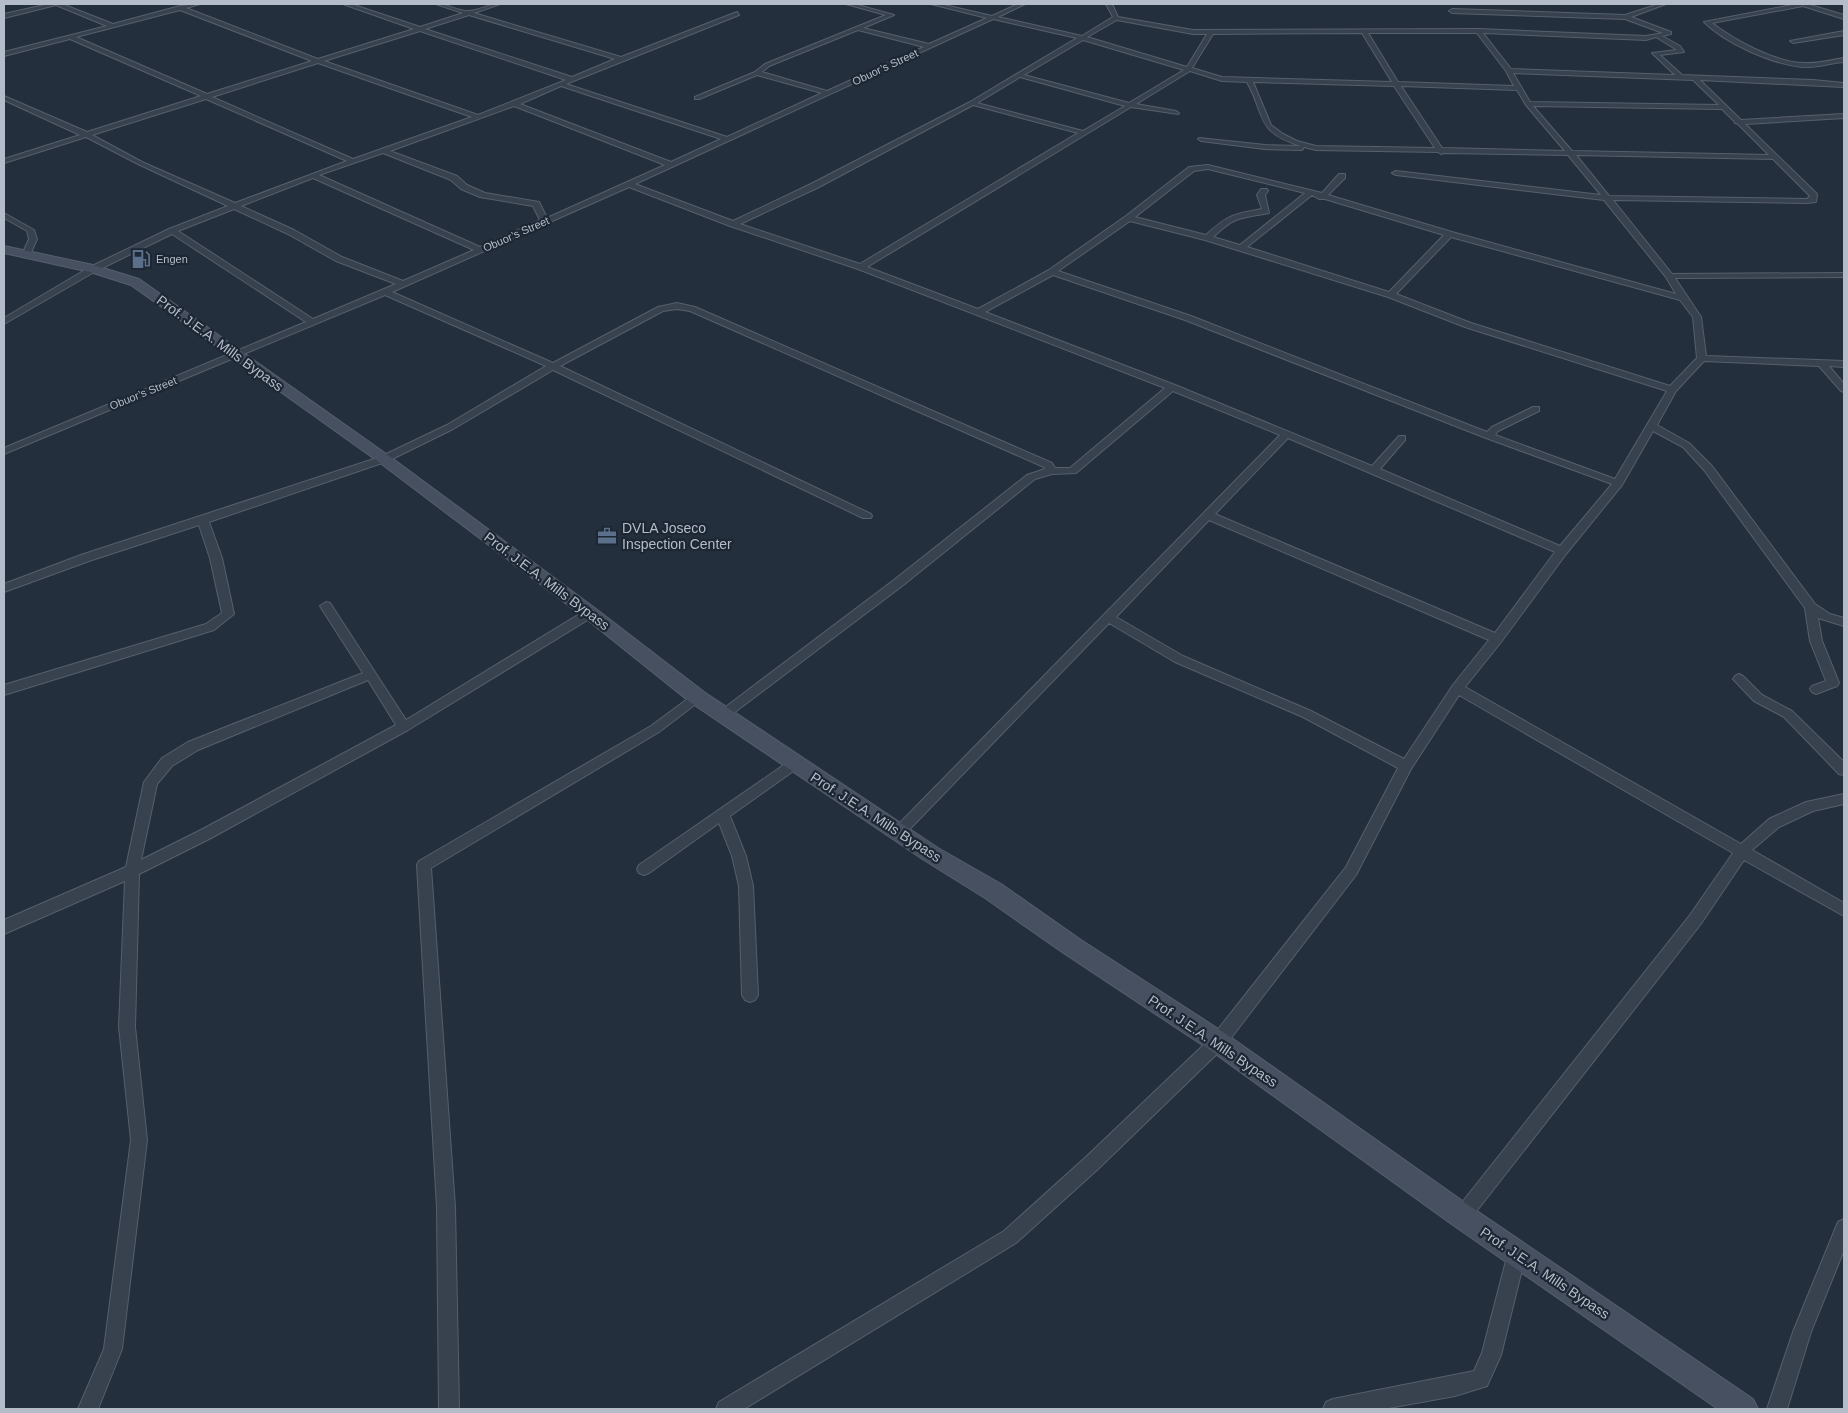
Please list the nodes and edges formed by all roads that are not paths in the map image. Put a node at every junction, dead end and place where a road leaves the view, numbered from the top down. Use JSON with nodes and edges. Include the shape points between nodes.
{"nodes":[{"id":1,"x":57,"y":4,"type":"edge"},
{"id":2,"x":197,"y":4,"type":"edge"},
{"id":3,"x":346,"y":4,"type":"edge"},
{"id":4,"x":439,"y":4,"type":"edge"},
{"id":5,"x":497,"y":4,"type":"edge"},
{"id":6,"x":849,"y":4,"type":"edge"},
{"id":7,"x":934,"y":4,"type":"edge"},
{"id":8,"x":1022,"y":4,"type":"edge"},
{"id":9,"x":1109,"y":4,"type":"edge"},
{"id":10,"x":1663,"y":4,"type":"edge"},
{"id":11,"x":1802,"y":4,"type":"edge"},
{"id":12,"x":180,"y":8,"type":"junction"},
{"id":13,"x":1452,"y":11,"type":"dead end"},
{"id":14,"x":468,"y":13,"type":"junction"},
{"id":15,"x":737,"y":14,"type":"dead end"},
{"id":16,"x":4,"y":16,"type":"edge"},
{"id":17,"x":1626,"y":17,"type":"junction"},
{"id":18,"x":1844,"y":17,"type":"edge"},
{"id":19,"x":989,"y":18,"type":"junction"},
{"id":20,"x":1116,"y":18,"type":"junction"},
{"id":21,"x":113,"y":26,"type":"junction"},
{"id":22,"x":418,"y":29,"type":"junction"},
{"id":23,"x":860,"y":29,"type":"junction"},
{"id":24,"x":1479,"y":31,"type":"junction"},
{"id":25,"x":1211,"y":32,"type":"junction"},
{"id":26,"x":1365,"y":32,"type":"junction"},
{"id":27,"x":1844,"y":33,"type":"edge"},
{"id":28,"x":71,"y":37,"type":"junction"},
{"id":29,"x":1659,"y":37,"type":"junction"},
{"id":30,"x":1083,"y":38,"type":"junction"},
{"id":31,"x":1793,"y":41,"type":"dead end"},
{"id":32,"x":929,"y":46,"type":"junction"},
{"id":33,"x":4,"y":54,"type":"edge"},
{"id":34,"x":621,"y":59,"type":"junction"},
{"id":35,"x":315,"y":60,"type":"junction"},
{"id":36,"x":1844,"y":60,"type":"edge"},
{"id":37,"x":1188,"y":70,"type":"junction"},
{"id":38,"x":1509,"y":71,"type":"junction"},
{"id":39,"x":758,"y":73,"type":"junction"},
{"id":40,"x":1018,"y":75,"type":"junction"},
{"id":41,"x":1680,"y":77,"type":"junction"},
{"id":42,"x":1694,"y":77,"type":"junction"},
{"id":43,"x":570,"y":79,"type":"junction"},
{"id":44,"x":1248,"y":79,"type":"junction"},
{"id":45,"x":560,"y":84,"type":"junction"},
{"id":46,"x":1396,"y":84,"type":"junction"},
{"id":47,"x":1844,"y":85,"type":"edge"},
{"id":48,"x":1519,"y":88,"type":"junction"},
{"id":49,"x":828,"y":94,"type":"junction"},
{"id":50,"x":209,"y":96,"type":"junction"},
{"id":51,"x":4,"y":98,"type":"edge"},
{"id":52,"x":697,"y":98,"type":"dead end"},
{"id":53,"x":972,"y":102,"type":"junction"},
{"id":54,"x":515,"y":104,"type":"junction"},
{"id":55,"x":1528,"y":104,"type":"junction"},
{"id":56,"x":1130,"y":105,"type":"junction"},
{"id":57,"x":1722,"y":107,"type":"junction"},
{"id":58,"x":1176,"y":113,"type":"dead end"},
{"id":59,"x":1844,"y":116,"type":"edge"},
{"id":60,"x":477,"y":117,"type":"junction"},
{"id":61,"x":1737,"y":122,"type":"junction"},
{"id":62,"x":1084,"y":134,"type":"junction"},
{"id":63,"x":87,"y":135,"type":"junction"},
{"id":64,"x":727,"y":139,"type":"junction"},
{"id":65,"x":1201,"y":139,"type":"dead end"},
{"id":66,"x":1316,"y":148,"type":"junction"},
{"id":67,"x":382,"y":150,"type":"junction"},
{"id":68,"x":1442,"y":152,"type":"junction"},
{"id":69,"x":1570,"y":154,"type":"junction"},
{"id":70,"x":1773,"y":157,"type":"junction"},
{"id":71,"x":4,"y":161,"type":"edge"},
{"id":72,"x":352,"y":161,"type":"junction"},
{"id":73,"x":671,"y":165,"type":"junction"},
{"id":74,"x":1396,"y":173,"type":"dead end"},
{"id":75,"x":314,"y":175,"type":"junction"},
{"id":76,"x":1342,"y":176,"type":"dead end"},
{"id":77,"x":629,"y":184,"type":"junction"},
{"id":78,"x":1264,"y":191,"type":"dead end"},
{"id":79,"x":1311,"y":192,"type":"junction"},
{"id":80,"x":1322,"y":197,"type":"junction"},
{"id":81,"x":1607,"y":198,"type":"junction"},
{"id":82,"x":234,"y":206,"type":"junction"},
{"id":83,"x":4,"y":215,"type":"edge"},
{"id":84,"x":1129,"y":218,"type":"junction"},
{"id":85,"x":545,"y":222,"type":"junction"},
{"id":86,"x":734,"y":224,"type":"junction"},
{"id":87,"x":172,"y":231,"type":"junction"},
{"id":88,"x":1449,"y":234,"type":"junction"},
{"id":89,"x":1208,"y":238,"type":"junction"},
{"id":90,"x":1241,"y":248,"type":"junction"},
{"id":91,"x":4,"y":250,"type":"edge"},
{"id":92,"x":481,"y":250,"type":"junction"},
{"id":93,"x":26,"y":255,"type":"junction"},
{"id":94,"x":862,"y":266,"type":"junction"},
{"id":95,"x":93,"y":270,"type":"junction"},
{"id":96,"x":1052,"y":272,"type":"junction"},
{"id":97,"x":1844,"y":275,"type":"edge"},
{"id":98,"x":1670,"y":276,"type":"junction"},
{"id":99,"x":404,"y":284,"type":"junction"},
{"id":100,"x":385,"y":292,"type":"junction"},
{"id":101,"x":1391,"y":295,"type":"junction"},
{"id":102,"x":1683,"y":298,"type":"junction"},
{"id":103,"x":979,"y":312,"type":"junction"},
{"id":104,"x":4,"y":321,"type":"edge"},
{"id":105,"x":314,"y":323,"type":"junction"},
{"id":106,"x":236,"y":355,"type":"junction"},
{"id":107,"x":1702,"y":358,"type":"junction"},
{"id":108,"x":1822,"y":364,"type":"junction"},
{"id":109,"x":1844,"y":364,"type":"edge"},
{"id":110,"x":553,"y":366,"type":"junction"},
{"id":111,"x":1172,"y":387,"type":"junction"},
{"id":112,"x":1844,"y":389,"type":"edge"},
{"id":113,"x":1672,"y":390,"type":"junction"},
{"id":114,"x":1536,"y":408,"type":"dead end"},
{"id":115,"x":1650,"y":425,"type":"junction"},
{"id":116,"x":1287,"y":434,"type":"junction"},
{"id":117,"x":1489,"y":436,"type":"junction"},
{"id":118,"x":1402,"y":438,"type":"dead end"},
{"id":119,"x":4,"y":451,"type":"edge"},
{"id":120,"x":384,"y":459,"type":"junction"},
{"id":121,"x":1051,"y":470,"type":"junction"},
{"id":122,"x":1374,"y":470,"type":"junction"},
{"id":123,"x":1618,"y":483,"type":"junction"},
{"id":124,"x":1207,"y":515,"type":"junction"},
{"id":125,"x":867,"y":516,"type":"dead end"},
{"id":126,"x":203,"y":520,"type":"junction"},
{"id":127,"x":1562,"y":551,"type":"junction"},
{"id":128,"x":4,"y":588,"type":"edge"},
{"id":129,"x":326,"y":606,"type":"dead end"},
{"id":130,"x":1811,"y":607,"type":"junction"},
{"id":131,"x":590,"y":612,"type":"junction"},
{"id":132,"x":1109,"y":618,"type":"junction"},
{"id":133,"x":1844,"y":622,"type":"edge"},
{"id":134,"x":1497,"y":639,"type":"junction"},
{"id":135,"x":369,"y":675,"type":"junction"},
{"id":136,"x":1740,"y":679,"type":"dead end"},
{"id":137,"x":1457,"y":688,"type":"junction"},
{"id":138,"x":4,"y":690,"type":"edge"},
{"id":139,"x":1816,"y":690,"type":"dead end"},
{"id":140,"x":697,"y":697,"type":"junction"},
{"id":141,"x":723,"y":715,"type":"junction"},
{"id":142,"x":404,"y":727,"type":"junction"},
{"id":143,"x":794,"y":763,"type":"junction"},
{"id":144,"x":1406,"y":766,"type":"junction"},
{"id":145,"x":1844,"y":770,"type":"edge"},
{"id":146,"x":1844,"y":799,"type":"edge"},
{"id":147,"x":722,"y":814,"type":"junction"},
{"id":148,"x":898,"y":832,"type":"junction"},
{"id":149,"x":1742,"y":851,"type":"junction"},
{"id":150,"x":644,"y":869,"type":"dead end"},
{"id":151,"x":132,"y":871,"type":"junction"},
{"id":152,"x":1844,"y":910,"type":"edge"},
{"id":153,"x":4,"y":927,"type":"edge"},
{"id":154,"x":750,"y":995,"type":"dead end"},
{"id":155,"x":1218,"y":1042,"type":"junction"},
{"id":156,"x":1462,"y":1216,"type":"junction"},
{"id":157,"x":1844,"y":1228,"type":"edge"},
{"id":158,"x":1517,"y":1254,"type":"junction"},
{"id":159,"x":88,"y":1409,"type":"edge"},
{"id":160,"x":449,"y":1409,"type":"edge"},
{"id":161,"x":726,"y":1409,"type":"edge"},
{"id":162,"x":1333,"y":1409,"type":"edge"},
{"id":163,"x":1742,"y":1409,"type":"edge"},
{"id":164,"x":1777,"y":1409,"type":"edge"}],
"edges":[{"from":1,"to":16,"type":"street"},
{"from":1,"to":21,"type":"street"},
{"from":2,"to":12,"type":"street"},
{"from":3,"to":22,"type":"street"},
{"from":4,"to":14,"type":"street"},
{"from":5,"to":14,"type":"street"},
{"from":6,"to":23,"type":"street","via":[[891,15]]},
{"from":7,"to":19,"type":"street"},
{"from":8,"to":19,"type":"street","name":"Obuor’s Street"},
{"from":9,"to":20,"type":"street"},
{"from":10,"to":17,"type":"street"},
{"from":11,"to":18,"type":"street"},
{"from":11,"to":36,"type":"street","via":[[1707,22],[1749,48],[1790,62],[1802,65]]},
{"from":12,"to":21,"type":"street"},
{"from":12,"to":35,"type":"street"},
{"from":13,"to":17,"type":"street"},
{"from":14,"to":22,"type":"street"},
{"from":14,"to":34,"type":"street"},
{"from":15,"to":34,"type":"street"},
{"from":17,"to":29,"type":"street","via":[[1669,33]]},
{"from":19,"to":30,"type":"street"},
{"from":19,"to":32,"type":"street","name":"Obuor’s Street"},
{"from":20,"to":25,"type":"street","via":[[1193,32]]},
{"from":20,"to":30,"type":"street"},
{"from":21,"to":28,"type":"street"},
{"from":22,"to":35,"type":"street"},
{"from":22,"to":43,"type":"street"},
{"from":23,"to":32,"type":"street"},
{"from":23,"to":39,"type":"street","via":[[768,65]]},
{"from":24,"to":26,"type":"street"},
{"from":24,"to":29,"type":"street"},
{"from":24,"to":38,"type":"street"},
{"from":25,"to":26,"type":"street"},
{"from":25,"to":37,"type":"street"},
{"from":26,"to":46,"type":"street"},
{"from":27,"to":31,"type":"street"},
{"from":28,"to":33,"type":"street"},
{"from":28,"to":50,"type":"street"},
{"from":29,"to":41,"type":"street","via":[[1681,52],[1655,53]]},
{"from":30,"to":37,"type":"street"},
{"from":30,"to":40,"type":"street"},
{"from":32,"to":49,"type":"street","name":"Obuor’s Street"},
{"from":34,"to":43,"type":"street"},
{"from":35,"to":50,"type":"street"},
{"from":35,"to":60,"type":"street"},
{"from":37,"to":44,"type":"street","via":[[1222,79]]},
{"from":37,"to":56,"type":"street"},
{"from":38,"to":41,"type":"street"},
{"from":38,"to":48,"type":"street"},
{"from":39,"to":49,"type":"street"},
{"from":39,"to":52,"type":"street"},
{"from":40,"to":53,"type":"street"},
{"from":40,"to":56,"type":"street"},
{"from":41,"to":42,"type":"street"},
{"from":42,"to":47,"type":"street"},
{"from":42,"to":57,"type":"street"},
{"from":43,"to":45,"type":"street"},
{"from":44,"to":46,"type":"street"},
{"from":44,"to":66,"type":"street","via":[[1266,122],[1276,133]]},
{"from":45,"to":54,"type":"street"},
{"from":45,"to":64,"type":"street"},
{"from":46,"to":48,"type":"street"},
{"from":46,"to":68,"type":"street"},
{"from":48,"to":55,"type":"street"},
{"from":49,"to":64,"type":"street","name":"Obuor’s Street"},
{"from":50,"to":63,"type":"street"},
{"from":50,"to":72,"type":"street"},
{"from":51,"to":63,"type":"street"},
{"from":53,"to":62,"type":"street"},
{"from":53,"to":86,"type":"street","via":[[814,186]]},
{"from":54,"to":60,"type":"street"},
{"from":54,"to":73,"type":"street"},
{"from":55,"to":57,"type":"street"},
{"from":55,"to":69,"type":"street"},
{"from":56,"to":58,"type":"street"},
{"from":56,"to":62,"type":"street"},
{"from":57,"to":61,"type":"street"},
{"from":59,"to":61,"type":"street"},
{"from":60,"to":67,"type":"street"},
{"from":61,"to":70,"type":"street"},
{"from":62,"to":94,"type":"street"},
{"from":63,"to":71,"type":"street"},
{"from":63,"to":82,"type":"street"},
{"from":64,"to":73,"type":"street","name":"Obuor’s Street"},
{"from":65,"to":66,"type":"street","via":[[1239,147]]},
{"from":66,"to":68,"type":"street"},
{"from":67,"to":72,"type":"street"},
{"from":67,"to":85,"type":"street","via":[[454,178],[464,188],[483,195],[536,204]]},
{"from":68,"to":69,"type":"street"},
{"from":69,"to":70,"type":"street"},
{"from":69,"to":81,"type":"street"},
{"from":70,"to":81,"type":"street","via":[[1814,196],[1813,200]]},
{"from":72,"to":75,"type":"street"},
{"from":73,"to":77,"type":"street","name":"Obuor’s Street"},
{"from":74,"to":81,"type":"street"},
{"from":75,"to":82,"type":"street"},
{"from":75,"to":92,"type":"street"},
{"from":76,"to":80,"type":"street"},
{"from":77,"to":85,"type":"street","name":"Obuor’s Street"},
{"from":77,"to":86,"type":"street"},
{"from":78,"to":89,"type":"street","via":[[1261,195],[1266,211],[1236,216]]},
{"from":79,"to":80,"type":"street"},
{"from":79,"to":84,"type":"street","via":[[1219,169],[1192,169]]},
{"from":79,"to":90,"type":"street"},
{"from":80,"to":88,"type":"street"},
{"from":81,"to":98,"type":"street"},
{"from":82,"to":87,"type":"street"},
{"from":82,"to":99,"type":"street","via":[[339,259]]},
{"from":83,"to":93,"type":"street","via":[[30,230],[33,239]]},
{"from":84,"to":89,"type":"street"},
{"from":84,"to":96,"type":"street"},
{"from":85,"to":92,"type":"street","name":"Obuor’s Street"},
{"from":86,"to":94,"type":"street"},
{"from":87,"to":95,"type":"street"},
{"from":87,"to":105,"type":"street"},
{"from":88,"to":101,"type":"street"},
{"from":88,"to":102,"type":"street"},
{"from":89,"to":90,"type":"street"},
{"from":90,"to":101,"type":"street"},
{"from":91,"to":93,"type":"street","name":"Prof. J.E.A. Mills Bypass"},
{"from":92,"to":99,"type":"street","name":"Obuor’s Street"},
{"from":93,"to":95,"type":"street","name":"Prof. J.E.A. Mills Bypass"},
{"from":94,"to":103,"type":"street"},
{"from":95,"to":104,"type":"street"},
{"from":95,"to":106,"type":"street","name":"Prof. J.E.A. Mills Bypass","via":[[135,282]]},
{"from":96,"to":103,"type":"street"},
{"from":96,"to":117,"type":"street","via":[[1188,318]]},
{"from":97,"to":98,"type":"street"},
{"from":98,"to":102,"type":"street"},
{"from":99,"to":100,"type":"street","name":"Obuor’s Street"},
{"from":100,"to":105,"type":"street","name":"Obuor’s Street"},
{"from":100,"to":110,"type":"street"},
{"from":101,"to":113,"type":"street","via":[[1468,325]]},
{"from":102,"to":107,"type":"street","via":[[1697,317]]},
{"from":103,"to":111,"type":"street"},
{"from":105,"to":106,"type":"street","name":"Obuor’s Street"},
{"from":106,"to":119,"type":"street","name":"Obuor’s Street"},
{"from":106,"to":120,"type":"street","name":"Prof. J.E.A. Mills Bypass"},
{"from":107,"to":108,"type":"street"},
{"from":107,"to":113,"type":"street"},
{"from":108,"to":109,"type":"street"},
{"from":108,"to":112,"type":"street"},
{"from":110,"to":120,"type":"street","via":[[450,427]]},
{"from":110,"to":121,"type":"street","via":[[661,309],[677,306],[692,309],[1048,465]]},
{"from":110,"to":125,"type":"street"},
{"from":111,"to":116,"type":"street"},
{"from":111,"to":121,"type":"street","via":[[1072,471]]},
{"from":113,"to":115,"type":"street"},
{"from":114,"to":117,"type":"street","via":[[1495,429]]},
{"from":115,"to":123,"type":"street"},
{"from":115,"to":130,"type":"street","via":[[1686,445],[1708,468]]},
{"from":116,"to":122,"type":"street"},
{"from":116,"to":124,"type":"street"},
{"from":117,"to":123,"type":"street"},
{"from":118,"to":122,"type":"street"},
{"from":120,"to":126,"type":"street"},
{"from":120,"to":131,"type":"street","name":"Prof. J.E.A. Mills Bypass"},
{"from":121,"to":141,"type":"street","via":[[1030,477],[898,583]]},
{"from":122,"to":127,"type":"street"},
{"from":123,"to":127,"type":"street"},
{"from":124,"to":132,"type":"street"},
{"from":124,"to":134,"type":"street"},
{"from":126,"to":128,"type":"street"},
{"from":126,"to":138,"type":"street","via":[[216,558],[228,614],[210,627]]},
{"from":127,"to":134,"type":"street"},
{"from":129,"to":135,"type":"street"},
{"from":130,"to":133,"type":"street"},
{"from":130,"to":139,"type":"street","via":[[1816,641],[1833,683]]},
{"from":131,"to":140,"type":"street","name":"Prof. J.E.A. Mills Bypass"},
{"from":131,"to":142,"type":"street"},
{"from":132,"to":144,"type":"street","via":[[1179,660],[1307,714]]},
{"from":132,"to":148,"type":"street"},
{"from":134,"to":137,"type":"street"},
{"from":135,"to":142,"type":"street"},
{"from":135,"to":151,"type":"street","via":[[192,746],[168,762],[151,782]]},
{"from":136,"to":145,"type":"street","via":[[1758,698],[1788,714]]},
{"from":137,"to":144,"type":"street"},
{"from":137,"to":149,"type":"street"},
{"from":140,"to":141,"type":"street","name":"Prof. J.E.A. Mills Bypass"},
{"from":140,"to":160,"type":"street","via":[[654,729],[424,865],[446,1207]]},
{"from":141,"to":143,"type":"street","name":"Prof. J.E.A. Mills Bypass"},
{"from":142,"to":151,"type":"street"},
{"from":143,"to":147,"type":"street"},
{"from":143,"to":148,"type":"street","name":"Prof. J.E.A. Mills Bypass"},
{"from":144,"to":155,"type":"street","via":[[1351,871]]},
{"from":146,"to":149,"type":"street","via":[[1811,806],[1774,823]]},
{"from":147,"to":150,"type":"street"},
{"from":147,"to":154,"type":"street","via":[[739,856],[746,886]]},
{"from":148,"to":155,"type":"street","name":"Prof. J.E.A. Mills Bypass","via":[[993,891]]},
{"from":149,"to":152,"type":"street"},
{"from":149,"to":156,"type":"street","via":[[1694,920]]},
{"from":151,"to":153,"type":"street"},
{"from":151,"to":159,"type":"street","via":[[127,1027],[139,1140],[113,1349]]},
{"from":155,"to":156,"type":"street","name":"Prof. J.E.A. Mills Bypass"},
{"from":155,"to":161,"type":"street","via":[[1010,1237]]},
{"from":156,"to":158,"type":"street","name":"Prof. J.E.A. Mills Bypass"},
{"from":157,"to":164,"type":"street","via":[[1802,1332]]},
{"from":158,"to":162,"type":"street","via":[[1491,1355],[1480,1379]]},
{"from":158,"to":163,"type":"street","name":"Prof. J.E.A. Mills Bypass"}]}
